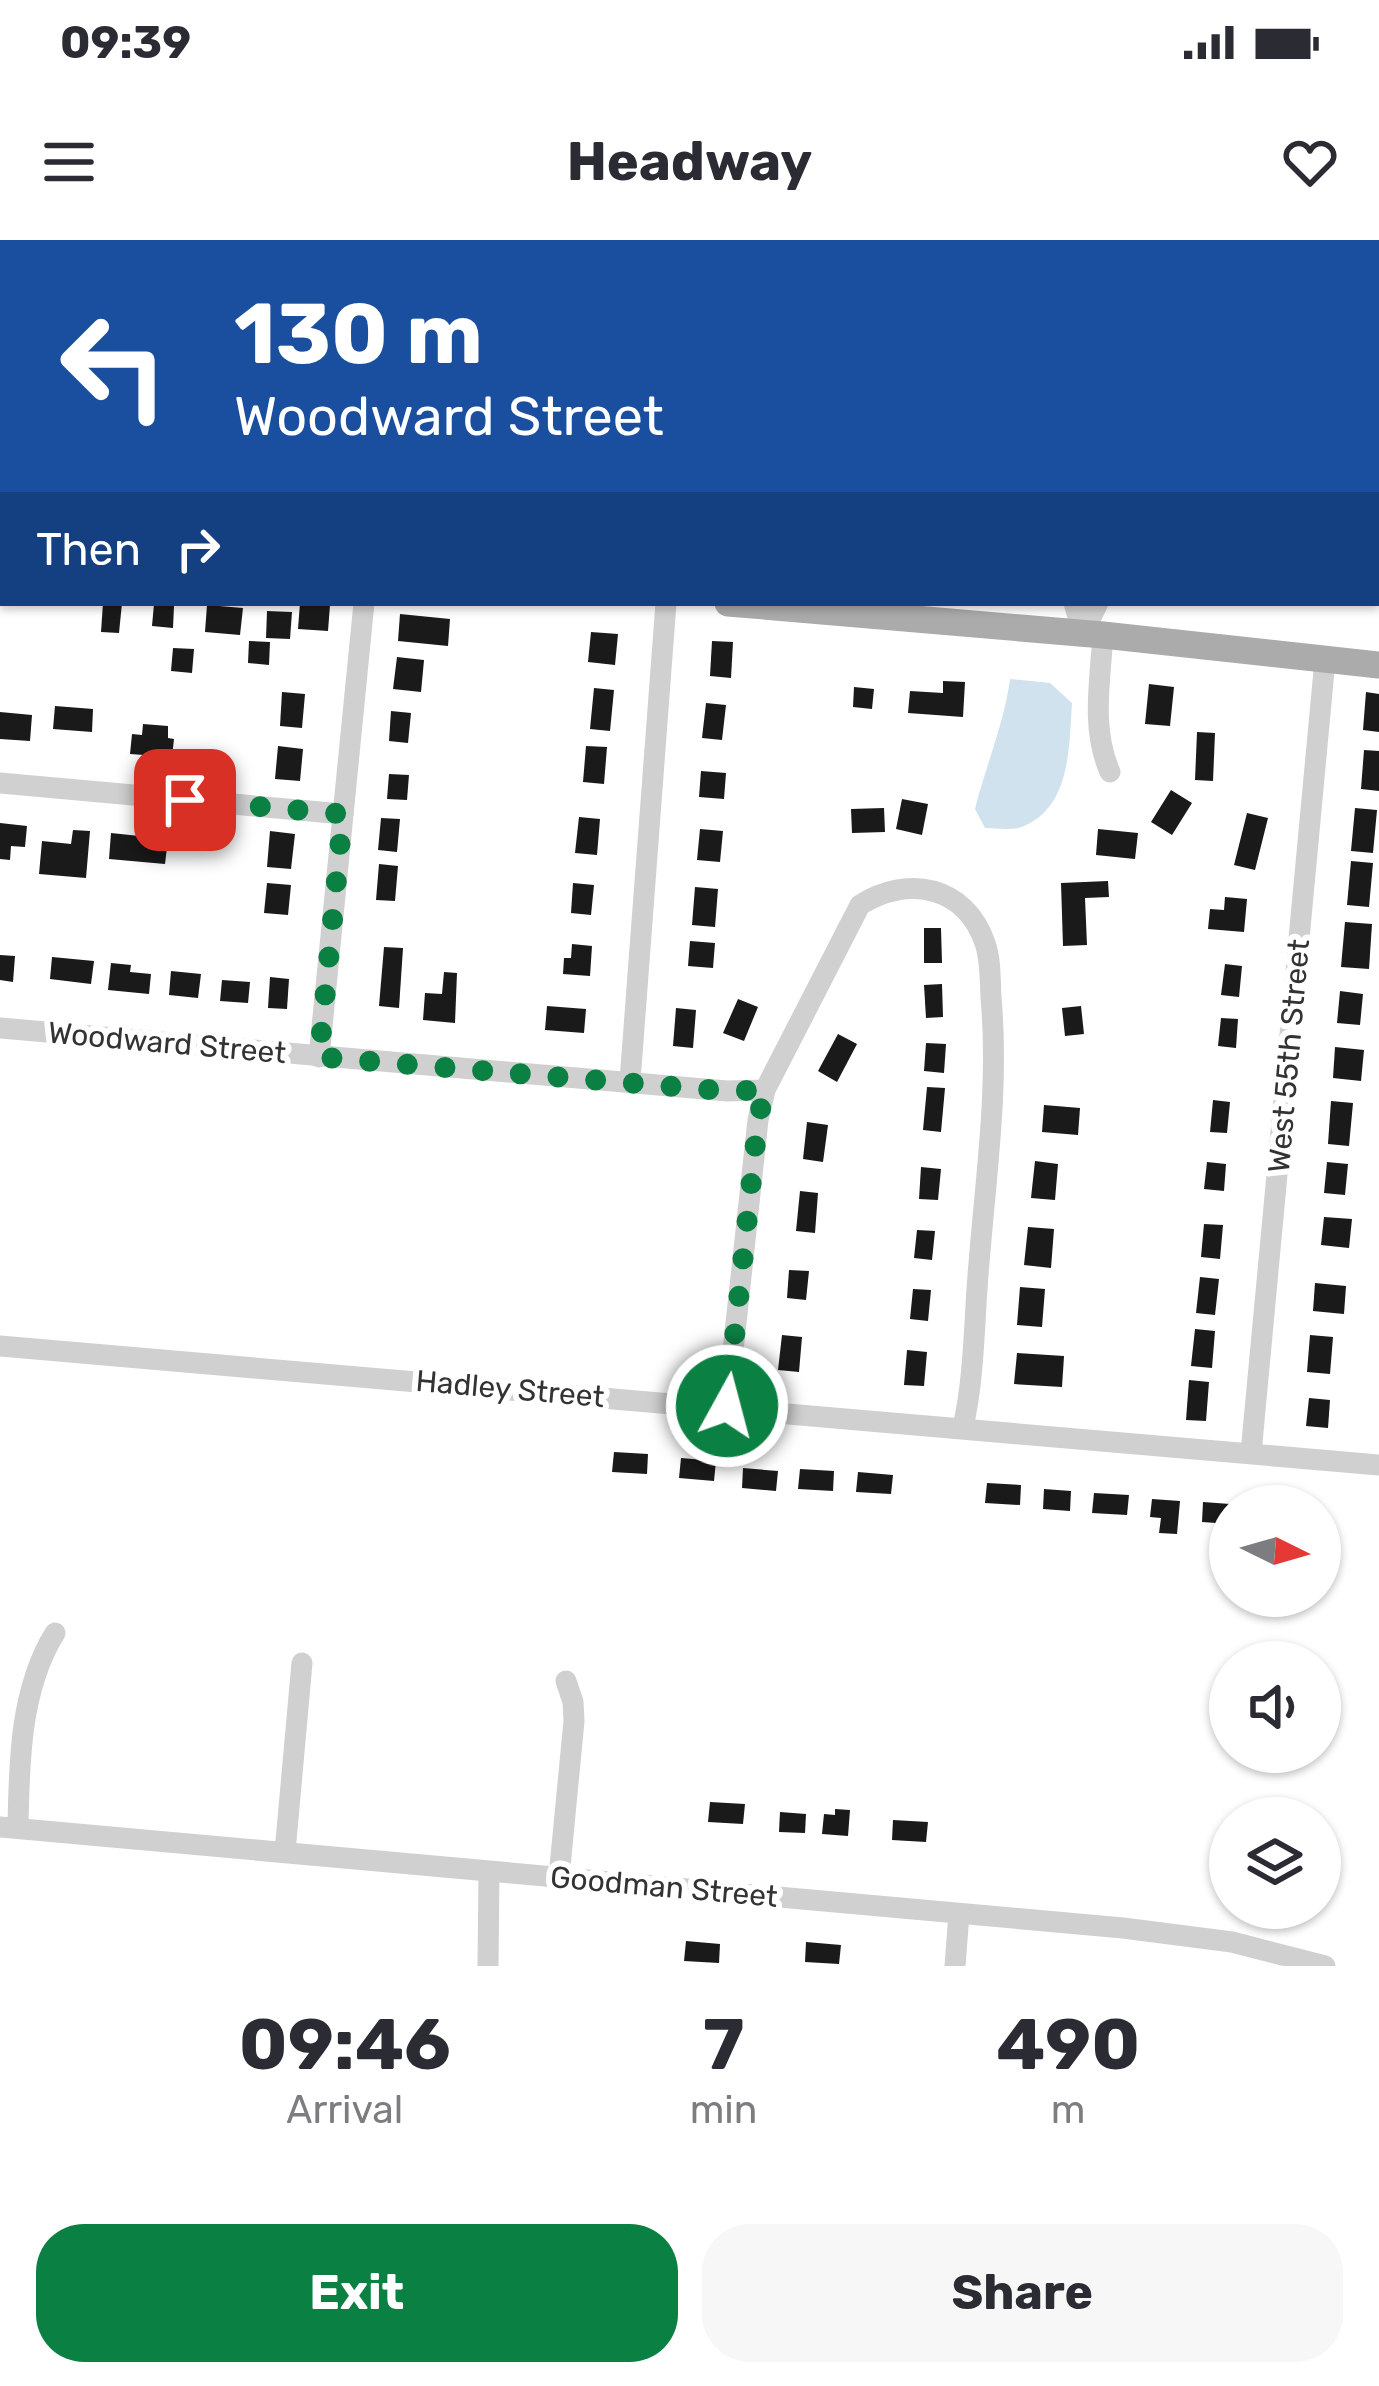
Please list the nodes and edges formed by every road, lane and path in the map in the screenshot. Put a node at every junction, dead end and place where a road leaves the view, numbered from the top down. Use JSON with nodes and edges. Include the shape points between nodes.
{"nodes":[{"id":1,"x":364,"y":606,"type":"edge"},
{"id":2,"x":666,"y":606,"type":"edge"},
{"id":3,"x":762,"y":606,"type":"edge"},
{"id":4,"x":1076,"y":606,"type":"edge"},
{"id":5,"x":1098,"y":606,"type":"edge"},
{"id":6,"x":1093,"y":635,"type":"junction"},
{"id":7,"x":1325,"y":660,"type":"junction"},
{"id":8,"x":1379,"y":665,"type":"edge"},
{"id":9,"x":1110,"y":772,"type":"dead end"},
{"id":10,"x":0,"y":783,"type":"edge"},
{"id":11,"x":343,"y":814,"type":"junction"},
{"id":12,"x":0,"y":1028,"type":"edge"},
{"id":13,"x":319,"y":1057,"type":"junction"},
{"id":14,"x":630,"y":1081,"type":"junction"},
{"id":15,"x":765,"y":1090,"type":"junction"},
{"id":16,"x":0,"y":1346,"type":"edge"},
{"id":17,"x":727,"y":1406,"type":"junction"},
{"id":18,"x":963,"y":1427,"type":"junction"},
{"id":19,"x":1251,"y":1453,"type":"junction"},
{"id":20,"x":1379,"y":1465,"type":"edge"},
{"id":21,"x":55,"y":1634,"type":"dead end"},
{"id":22,"x":302,"y":1663,"type":"dead end"},
{"id":23,"x":566,"y":1681,"type":"dead end"},
{"id":24,"x":9,"y":1827,"type":"edge"},
{"id":25,"x":285,"y":1852,"type":"junction"},
{"id":26,"x":489,"y":1872,"type":"junction"},
{"id":27,"x":559,"y":1877,"type":"junction"},
{"id":28,"x":959,"y":1914,"type":"junction"},
{"id":29,"x":488,"y":1966,"type":"edge"},
{"id":30,"x":955,"y":1966,"type":"edge"},
{"id":31,"x":1325,"y":1966,"type":"edge"}],
"edges":[{"from":1,"to":11,"type":"street"},
{"from":2,"to":14,"type":"street"},
{"from":3,"to":6,"type":"main road"},
{"from":4,"to":6,"type":"street"},
{"from":5,"to":6,"type":"street"},
{"from":6,"to":7,"type":"main road"},
{"from":6,"to":9,"type":"street","via":[[1097,728]]},
{"from":7,"to":8,"type":"main road"},
{"from":7,"to":19,"type":"street","name":"West 55th Street"},
{"from":10,"to":11,"type":"street"},
{"from":11,"to":13,"type":"street"},
{"from":12,"to":13,"type":"street","name":"Woodward Street"},
{"from":13,"to":14,"type":"street","name":"Woodward Street"},
{"from":14,"to":15,"type":"street","name":"Woodward Street"},
{"from":15,"to":17,"type":"street"},
{"from":15,"to":18,"type":"street","via":[[860,905],[916,886],[944,893],[974,922],[988,950],[994,1022]]},
{"from":16,"to":17,"type":"street","name":"Hadley Street"},
{"from":17,"to":18,"type":"street","name":"Hadley Street"},
{"from":18,"to":19,"type":"street","name":"Hadley Street"},
{"from":19,"to":20,"type":"street","name":"Hadley Street"},
{"from":21,"to":24,"type":"street","via":[[29,1690]]},
{"from":22,"to":25,"type":"street"},
{"from":23,"to":27,"type":"street","via":[[574,1721]]},
{"from":24,"to":25,"type":"street","name":"Goodman Street"},
{"from":25,"to":26,"type":"street","name":"Goodman Street"},
{"from":26,"to":27,"type":"street","name":"Goodman Street"},
{"from":26,"to":29,"type":"street"},
{"from":27,"to":28,"type":"street","name":"Goodman Street"},
{"from":28,"to":30,"type":"street"},
{"from":28,"to":31,"type":"street","name":"Goodman Street","via":[[1183,1934]]}]}
